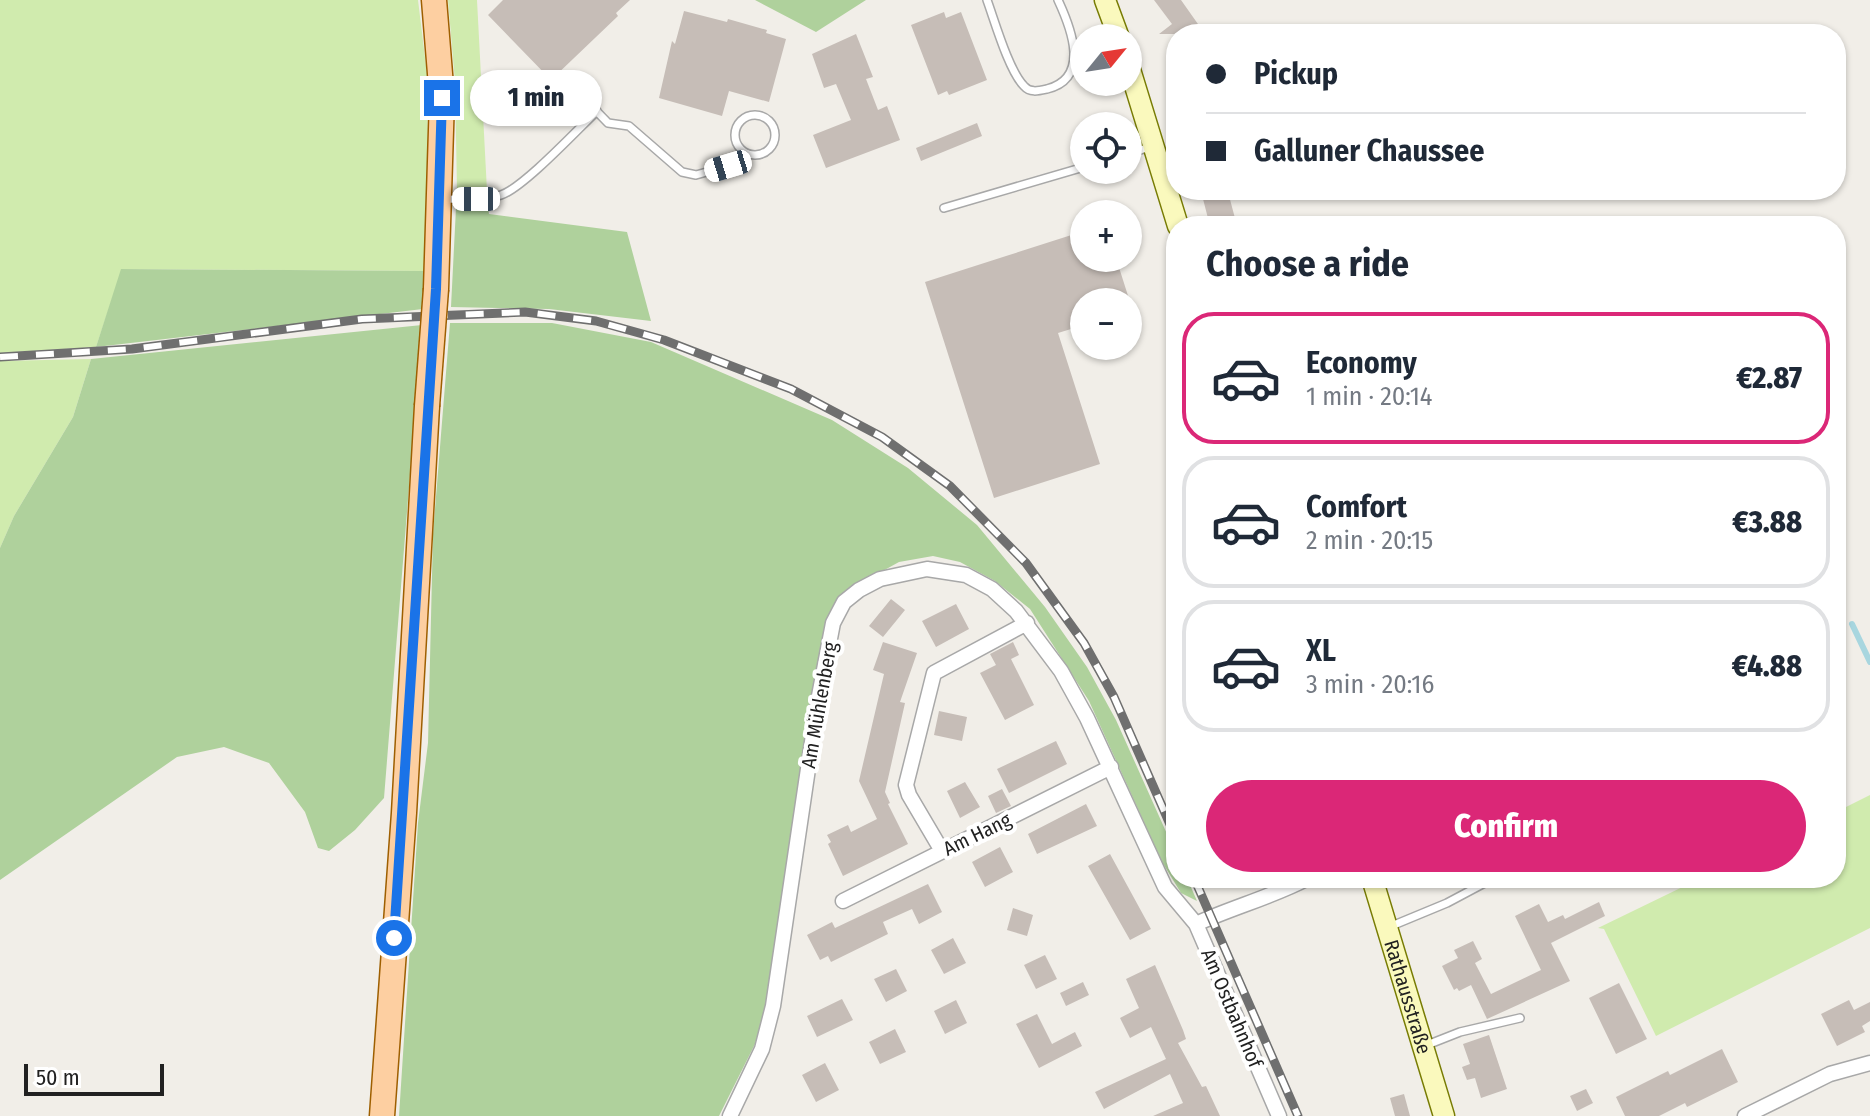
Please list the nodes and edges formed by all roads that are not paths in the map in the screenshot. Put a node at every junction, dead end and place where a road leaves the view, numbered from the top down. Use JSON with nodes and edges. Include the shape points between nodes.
{"nodes":[{"id":1,"x":434,"y":0,"type":"edge"},
{"id":2,"x":987,"y":0,"type":"edge"},
{"id":3,"x":1058,"y":0,"type":"edge"},
{"id":4,"x":1105,"y":0,"type":"edge"},
{"id":5,"x":1114,"y":24,"type":"edge"},
{"id":6,"x":575,"y":89,"type":"dead end"},
{"id":7,"x":1139,"y":96,"type":"edge"},
{"id":8,"x":597,"y":111,"type":"junction"},
{"id":9,"x":1155,"y":146,"type":"junction"},
{"id":10,"x":1142,"y":150,"type":"edge"},
{"id":11,"x":748,"y":154,"type":"junction"},
{"id":12,"x":1070,"y":171,"type":"edge"},
{"id":13,"x":1166,"y":184,"type":"edge"},
{"id":14,"x":440,"y":199,"type":"junction"},
{"id":15,"x":944,"y":208,"type":"dead end"},
{"id":16,"x":1027,"y":623,"type":"junction"},
{"id":17,"x":1111,"y":767,"type":"junction"},
{"id":18,"x":942,"y":851,"type":"junction"},
{"id":19,"x":1289,"y":888,"type":"edge"},
{"id":20,"x":1375,"y":888,"type":"edge"},
{"id":21,"x":1475,"y":888,"type":"edge"},
{"id":22,"x":843,"y":901,"type":"dead end"},
{"id":23,"x":1196,"y":924,"type":"junction"},
{"id":24,"x":1387,"y":928,"type":"junction"},
{"id":25,"x":1520,"y":1018,"type":"dead end"},
{"id":26,"x":1422,"y":1046,"type":"junction"},
{"id":27,"x":1870,"y":1063,"type":"edge"},
{"id":28,"x":382,"y":1116,"type":"edge"},
{"id":29,"x":730,"y":1116,"type":"edge"},
{"id":30,"x":1279,"y":1116,"type":"edge"},
{"id":31,"x":1444,"y":1116,"type":"edge"},
{"id":32,"x":1745,"y":1116,"type":"edge"}],
"edges":[{"from":1,"to":14,"type":"main road","via":[[442,98]]},
{"from":2,"to":3,"type":"lane","via":[[1016,76],[1031,91],[1055,87],[1070,72],[1075,47]]},
{"from":4,"to":5,"type":"main road"},
{"from":6,"to":8,"type":"lane"},
{"from":7,"to":9,"type":"main road"},
{"from":8,"to":11,"type":"lane","via":[[608,123],[629,126],[682,172],[696,175]]},
{"from":8,"to":14,"type":"lane","via":[[504,195]]},
{"from":9,"to":10,"type":"lane"},
{"from":9,"to":13,"type":"main road"},
{"from":11,"to":11,"type":"lane","via":[[735,139],[737,125],[747,116],[761,116],[772,123],[774,142],[761,155]]},
{"from":12,"to":15,"type":"lane"},
{"from":14,"to":28,"type":"main road","bridge":true},
{"from":16,"to":17,"type":"street","name":"Am Mühlenberg","via":[[1061,671]]},
{"from":16,"to":18,"type":"street","via":[[934,673],[906,785]]},
{"from":16,"to":29,"type":"street","name":"Am Mühlenberg","via":[[979,580],[945,571],[927,569],[880,579],[844,602],[825,655],[773,1006],[762,1049]]},
{"from":17,"to":18,"type":"street","name":"Am Hang"},
{"from":17,"to":23,"type":"street","name":"Am Mühlenberg","via":[[1165,887]]},
{"from":18,"to":22,"type":"street","name":"Am Hang"},
{"from":19,"to":23,"type":"street","name":"Am Ostbahnhof"},
{"from":20,"to":24,"type":"main road","name":"Rathausstraße"},
{"from":21,"to":24,"type":"lane"},
{"from":23,"to":30,"type":"street","name":"Am Ostbahnhof"},
{"from":24,"to":26,"type":"main road","name":"Rathausstraße"},
{"from":25,"to":26,"type":"lane"},
{"from":26,"to":31,"type":"main road","name":"Rathausstraße"},
{"from":27,"to":32,"type":"street","via":[[1830,1074]]}]}
